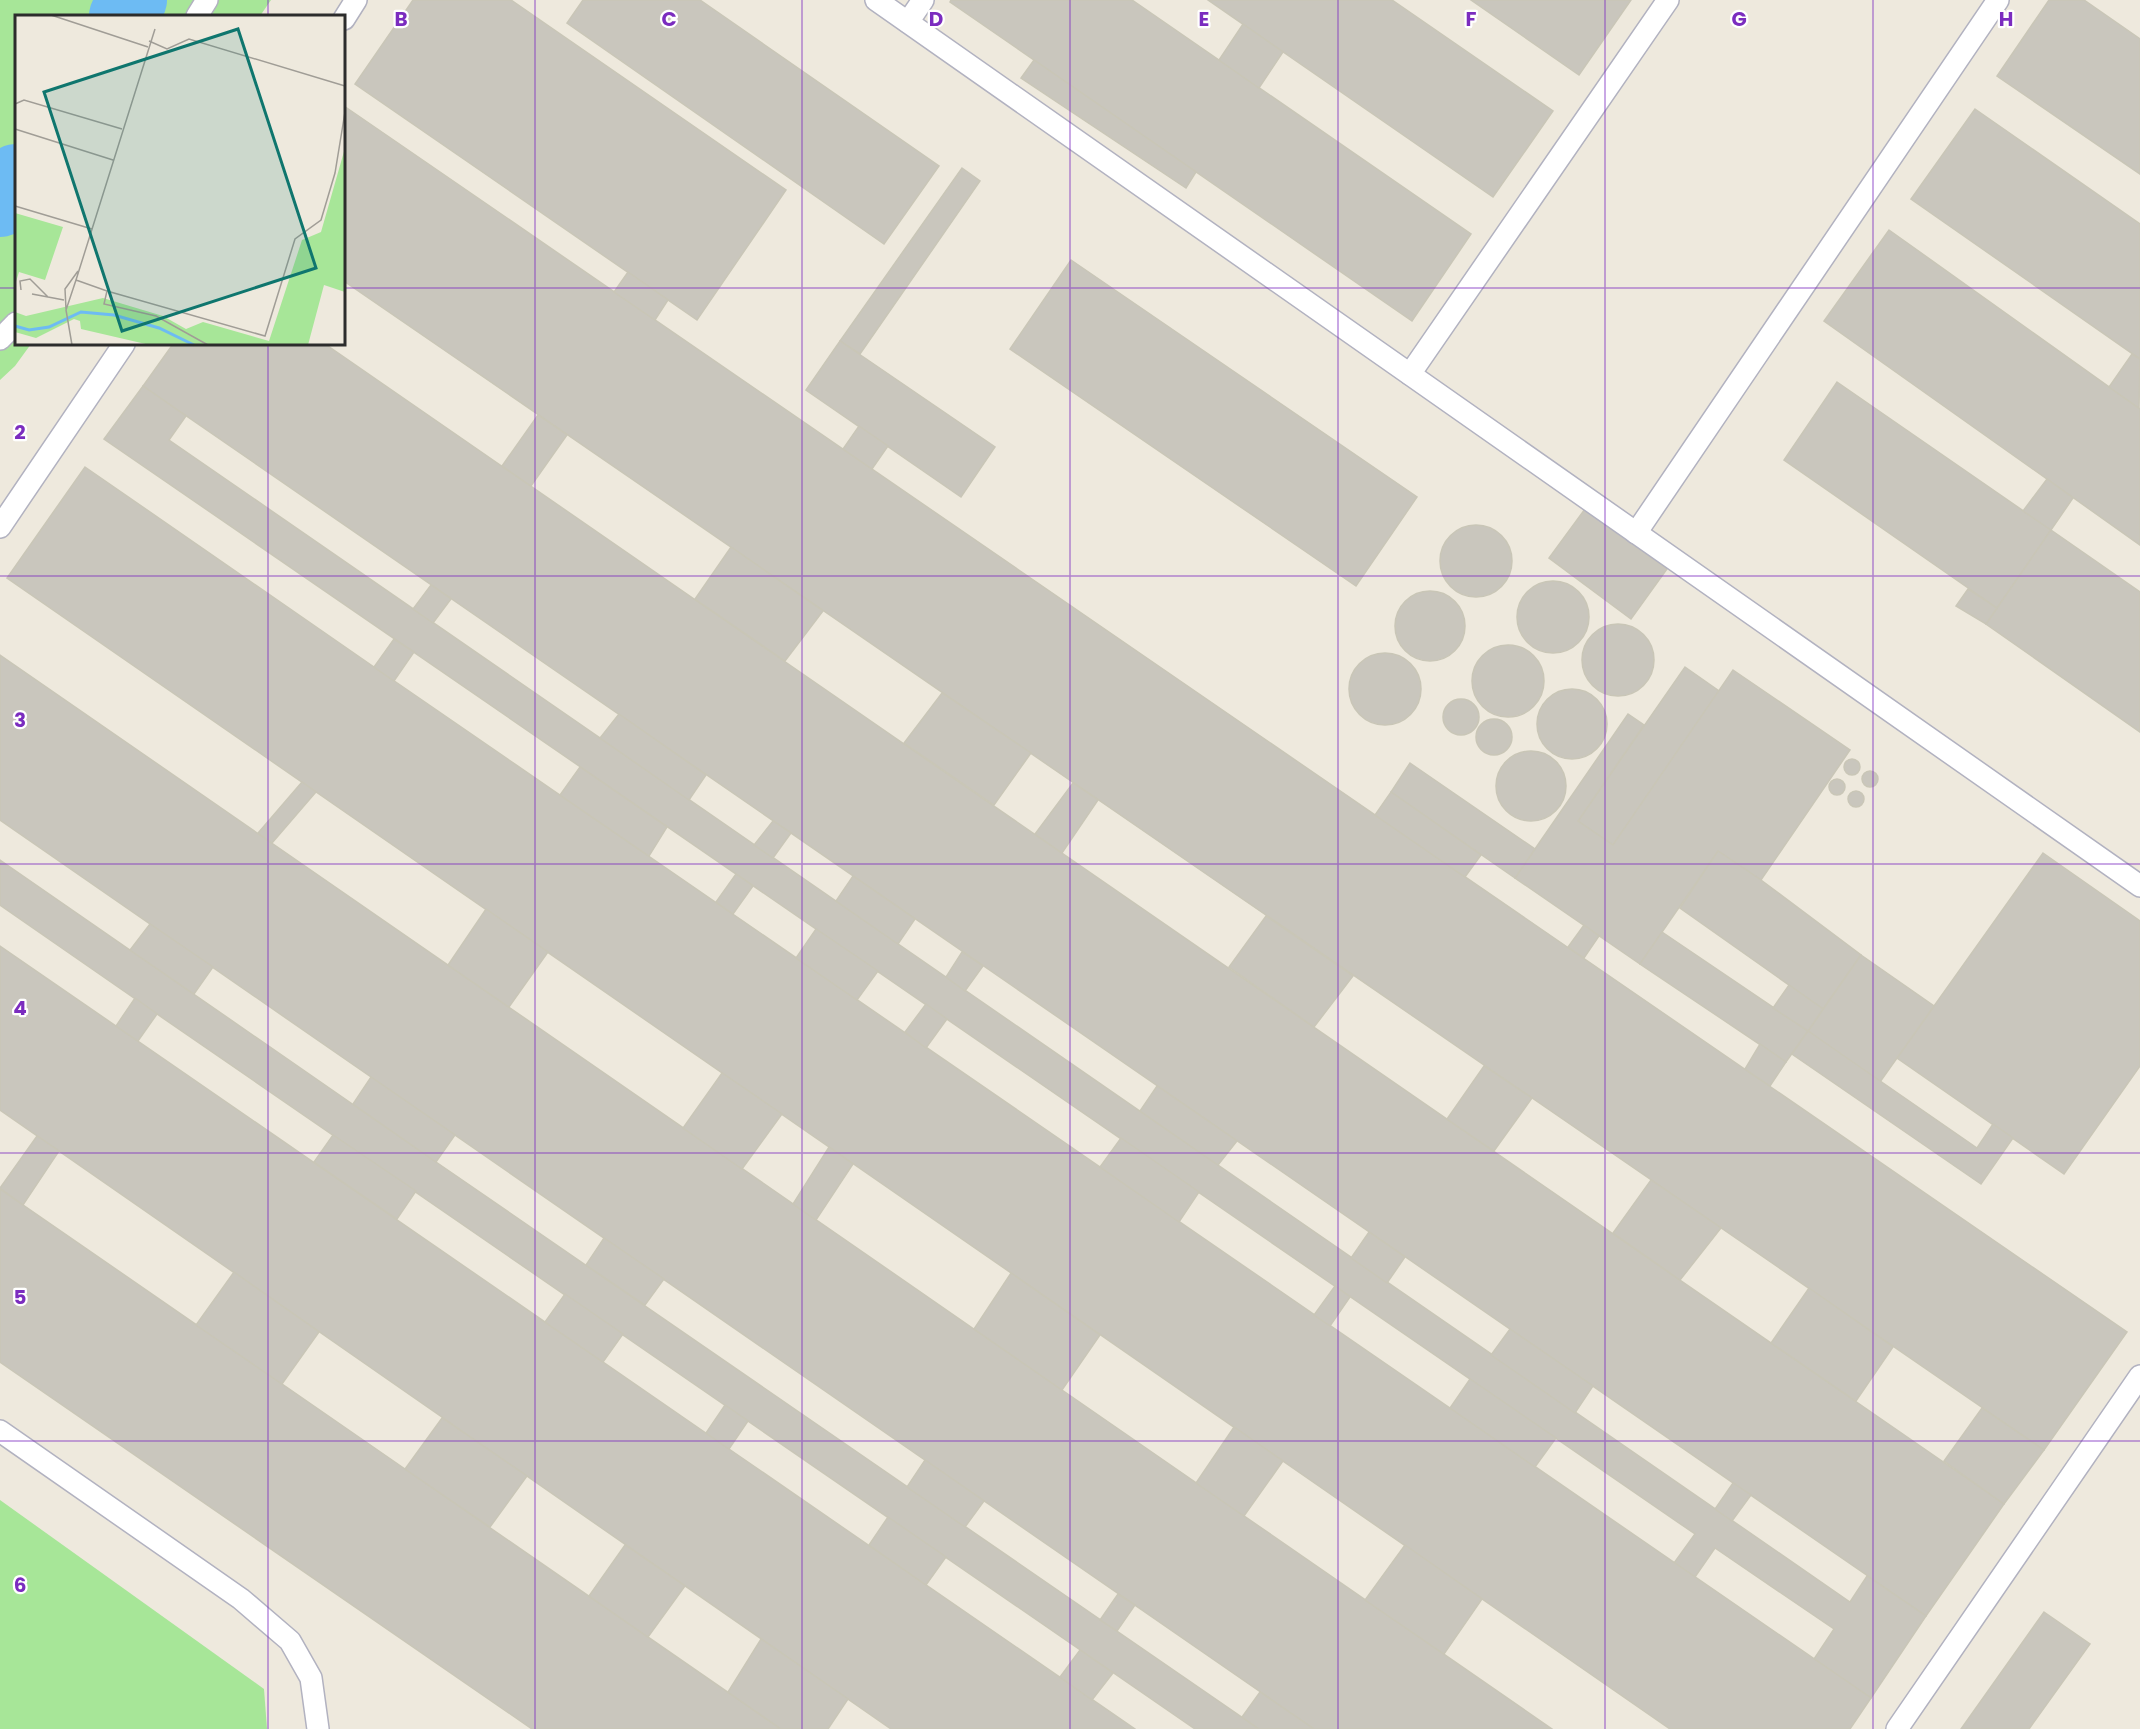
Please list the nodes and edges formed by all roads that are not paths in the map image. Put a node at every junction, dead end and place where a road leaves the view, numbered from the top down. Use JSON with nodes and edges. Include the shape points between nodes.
{"nodes":[{"id":1,"x":207,"y":0,"type":"edge"},
{"id":2,"x":356,"y":0,"type":"edge"},
{"id":3,"x":876,"y":0,"type":"edge"},
{"id":4,"x":923,"y":0,"type":"edge"},
{"id":5,"x":1668,"y":0,"type":"edge"},
{"id":6,"x":1998,"y":0,"type":"edge"},
{"id":7,"x":198,"y":15,"type":"edge"},
{"id":8,"x":345,"y":17,"type":"edge"},
{"id":9,"x":908,"y":22,"type":"junction"},
{"id":10,"x":15,"y":323,"type":"edge"},
{"id":11,"x":0,"y":339,"type":"edge"},
{"id":12,"x":123,"y":345,"type":"edge"},
{"id":13,"x":1410,"y":374,"type":"junction"},
{"id":14,"x":0,"y":527,"type":"edge"},
{"id":15,"x":1636,"y":533,"type":"junction"},
{"id":16,"x":2140,"y":886,"type":"edge"},
{"id":17,"x":2140,"y":1376,"type":"edge"},
{"id":18,"x":0,"y":1431,"type":"edge"},
{"id":19,"x":318,"y":1729,"type":"edge"},
{"id":20,"x":1896,"y":1729,"type":"edge"}],
"edges":[{"from":1,"to":7,"type":"lane"},
{"from":2,"to":8,"type":"lane"},
{"from":3,"to":9,"type":"lane"},
{"from":4,"to":9,"type":"lane"},
{"from":5,"to":13,"type":"lane"},
{"from":6,"to":15,"type":"lane"},
{"from":9,"to":13,"type":"lane"},
{"from":10,"to":11,"type":"lane"},
{"from":12,"to":14,"type":"lane"},
{"from":13,"to":15,"type":"lane"},
{"from":15,"to":16,"type":"lane"},
{"from":17,"to":20,"type":"lane"},
{"from":18,"to":19,"type":"lane","via":[[241,1599],[290,1641],[311,1678]]}]}
